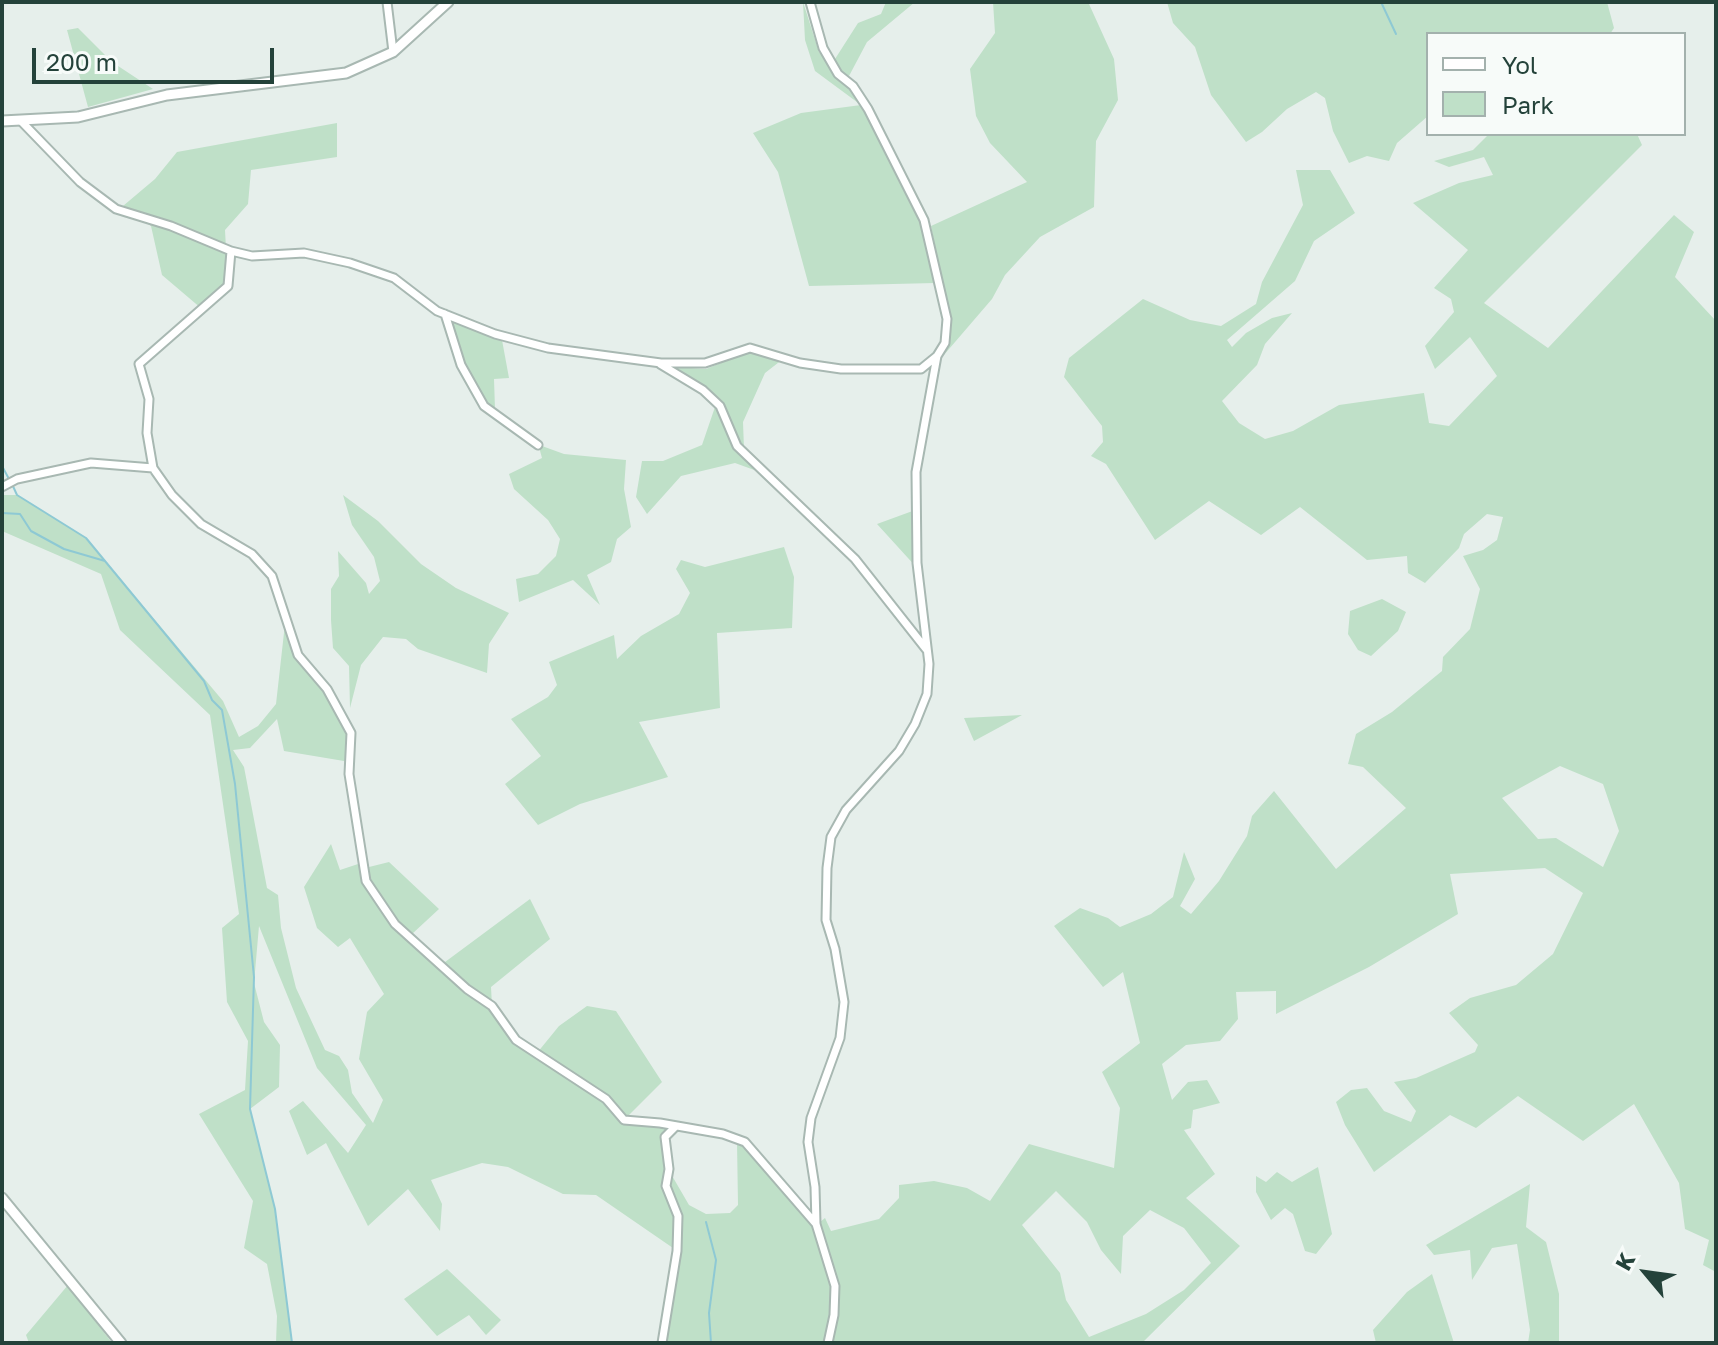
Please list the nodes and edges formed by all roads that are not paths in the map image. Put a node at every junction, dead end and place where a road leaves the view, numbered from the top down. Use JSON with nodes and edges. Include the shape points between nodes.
{"nodes":[{"id":1,"x":387,"y":2,"type":"edge"},
{"id":2,"x":448,"y":2,"type":"edge"},
{"id":3,"x":810,"y":2,"type":"edge"},
{"id":4,"x":393,"y":52,"type":"junction"},
{"id":5,"x":2,"y":121,"type":"edge"},
{"id":6,"x":21,"y":121,"type":"junction"},
{"id":7,"x":231,"y":251,"type":"junction"},
{"id":8,"x":445,"y":314,"type":"junction"},
{"id":9,"x":937,"y":356,"type":"junction"},
{"id":10,"x":656,"y":362,"type":"junction"},
{"id":11,"x":538,"y":445,"type":"dead end"},
{"id":12,"x":153,"y":468,"type":"junction"},
{"id":13,"x":2,"y":487,"type":"edge"},
{"id":14,"x":927,"y":651,"type":"junction"},
{"id":15,"x":674,"y":1128,"type":"junction"},
{"id":16,"x":2,"y":1198,"type":"edge"},
{"id":17,"x":816,"y":1224,"type":"junction"},
{"id":18,"x":121,"y":1343,"type":"edge"},
{"id":19,"x":662,"y":1343,"type":"edge"},
{"id":20,"x":828,"y":1343,"type":"edge"}],
"edges":[{"from":1,"to":4,"type":"street"},
{"from":2,"to":4,"type":"street"},
{"from":3,"to":9,"type":"street","via":[[823,48],[868,109],[924,220],[947,319],[945,343]]},
{"from":4,"to":6,"type":"street","via":[[346,73],[204,89],[78,117]]},
{"from":5,"to":6,"type":"street"},
{"from":6,"to":7,"type":"street","via":[[80,182],[116,209]]},
{"from":7,"to":8,"type":"street","via":[[252,256],[304,253],[350,263],[394,278]]},
{"from":7,"to":12,"type":"street","via":[[228,286],[139,364],[149,399]]},
{"from":8,"to":10,"type":"street","via":[[548,348]]},
{"from":8,"to":11,"type":"street","via":[[461,365],[484,406]]},
{"from":9,"to":10,"type":"street","via":[[921,369],[905,372],[800,363],[750,348],[705,363]]},
{"from":9,"to":14,"type":"street","via":[[916,472],[917,563]]},
{"from":10,"to":14,"type":"street","via":[[720,406],[737,446],[855,559]]},
{"from":12,"to":13,"type":"street","via":[[91,463]]},
{"from":12,"to":15,"type":"street","via":[[201,524],[252,554],[272,576],[298,655],[327,689],[351,733],[349,774],[366,881],[395,924],[492,1006],[516,1040],[606,1099],[624,1120]]},
{"from":14,"to":17,"type":"street","via":[[927,694],[915,724],[899,751],[846,810],[831,837],[826,920],[844,1002],[840,1038],[811,1118],[808,1142]]},
{"from":15,"to":17,"type":"street","via":[[745,1142]]},
{"from":15,"to":19,"type":"street","via":[[665,1137],[666,1186],[678,1216],[677,1251]]},
{"from":16,"to":18,"type":"street"},
{"from":17,"to":20,"type":"street","via":[[835,1286]]}]}
